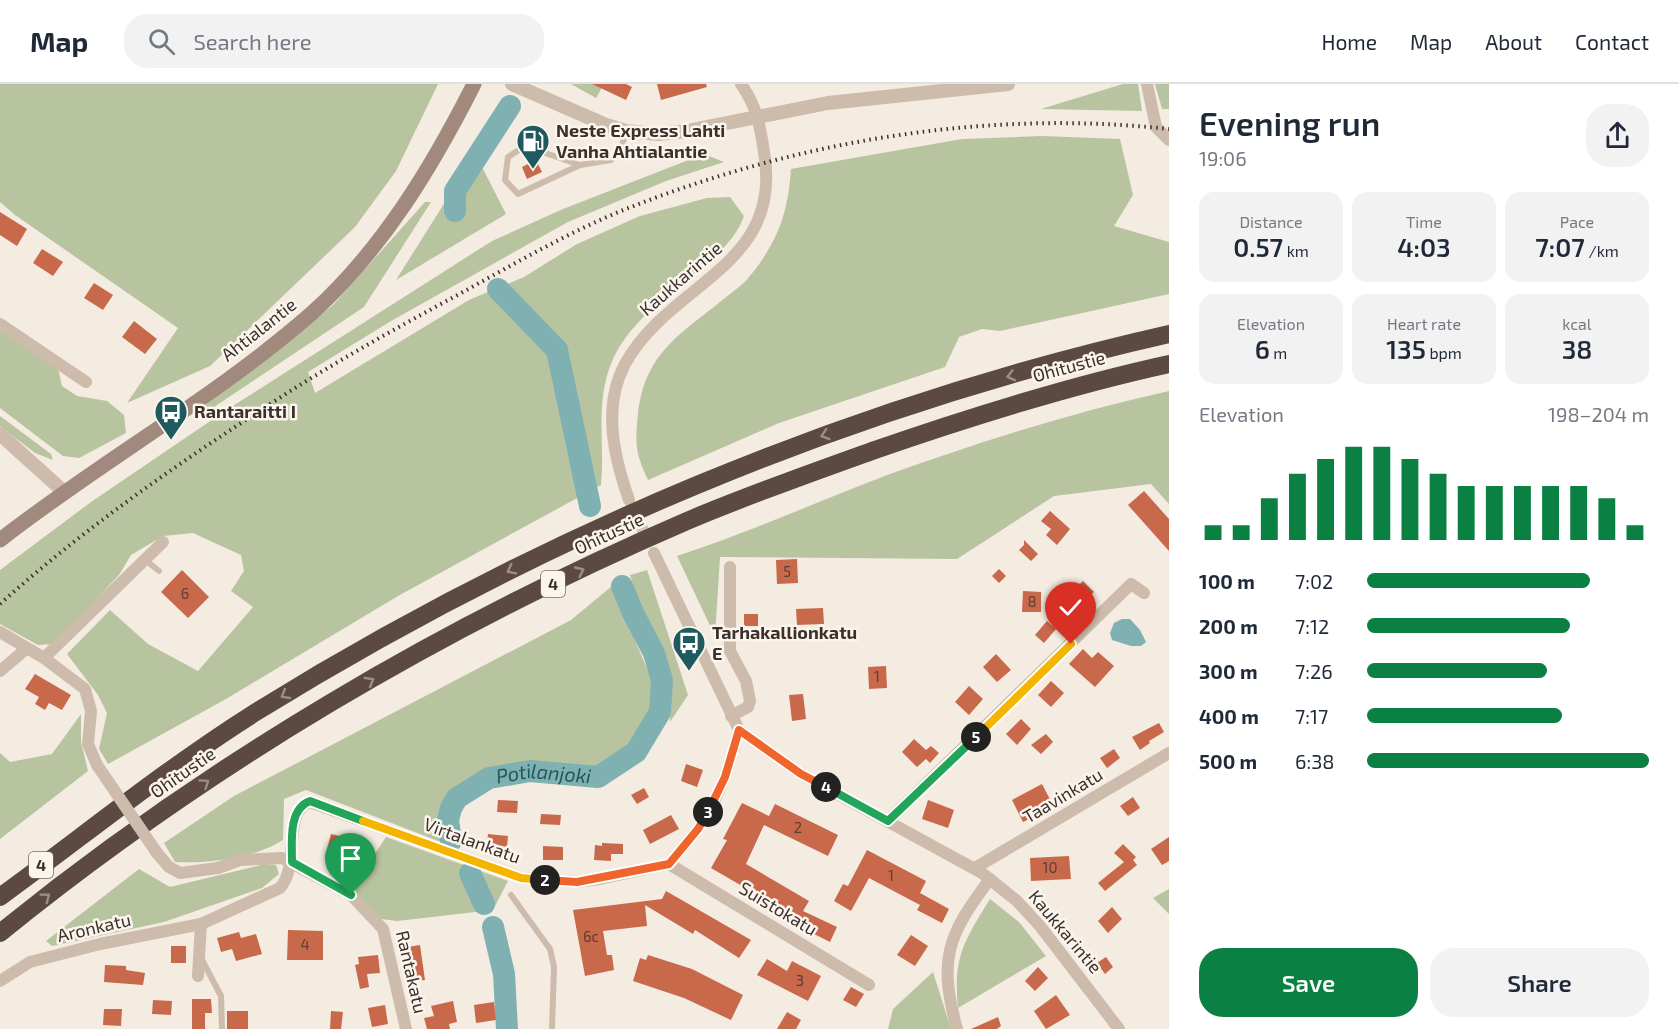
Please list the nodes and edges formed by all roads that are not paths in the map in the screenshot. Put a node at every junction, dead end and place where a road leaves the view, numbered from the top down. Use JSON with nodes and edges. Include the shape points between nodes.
{"nodes":[{"id":1,"x":474,"y":84,"type":"edge"},
{"id":2,"x":512,"y":84,"type":"edge"},
{"id":3,"x":741,"y":84,"type":"edge"},
{"id":4,"x":1008,"y":84,"type":"edge"},
{"id":5,"x":1147,"y":84,"type":"edge"},
{"id":6,"x":757,"y":117,"type":"junction"},
{"id":7,"x":627,"y":131,"type":"junction"},
{"id":8,"x":1169,"y":140,"type":"edge"},
{"id":9,"x":580,"y":165,"type":"junction"},
{"id":10,"x":0,"y":324,"type":"edge"},
{"id":11,"x":1169,"y":334,"type":"edge"},
{"id":12,"x":1169,"y":364,"type":"edge"},
{"id":13,"x":86,"y":382,"type":"dead end"},
{"id":14,"x":0,"y":434,"type":"edge"},
{"id":15,"x":63,"y":491,"type":"junction"},
{"id":16,"x":629,"y":500,"type":"tunnel mouth"},
{"id":17,"x":0,"y":540,"type":"edge"},
{"id":18,"x":163,"y":542,"type":"dead end"},
{"id":19,"x":654,"y":553,"type":"tunnel mouth"},
{"id":20,"x":144,"y":558,"type":"junction"},
{"id":21,"x":730,"y":567,"type":"dead end"},
{"id":22,"x":159,"y":572,"type":"dead end"},
{"id":23,"x":1144,"y":593,"type":"dead end"},
{"id":24,"x":0,"y":632,"type":"edge"},
{"id":25,"x":26,"y":649,"type":"junction"},
{"id":26,"x":44,"y":658,"type":"junction"},
{"id":27,"x":0,"y":671,"type":"edge"},
{"id":28,"x":732,"y":716,"type":"junction"},
{"id":29,"x":739,"y":730,"type":"junction"},
{"id":30,"x":1169,"y":753,"type":"edge"},
{"id":31,"x":297,"y":811,"type":"joint"},
{"id":32,"x":888,"y":821,"type":"junction"},
{"id":33,"x":292,"y":862,"type":"junction"},
{"id":34,"x":669,"y":864,"type":"junction"},
{"id":35,"x":975,"y":868,"type":"junction"},
{"id":36,"x":990,"y":879,"type":"junction"},
{"id":37,"x":511,"y":895,"type":"dead end"},
{"id":38,"x":0,"y":897,"type":"edge"},
{"id":39,"x":201,"y":924,"type":"junction"},
{"id":40,"x":0,"y":933,"type":"edge"},
{"id":41,"x":199,"y":955,"type":"junction"},
{"id":42,"x":198,"y":976,"type":"dead end"},
{"id":43,"x":0,"y":981,"type":"edge"},
{"id":44,"x":869,"y":985,"type":"dead end"},
{"id":45,"x":222,"y":1029,"type":"edge"},
{"id":46,"x":406,"y":1029,"type":"edge"},
{"id":47,"x":552,"y":1029,"type":"edge"},
{"id":48,"x":957,"y":1029,"type":"edge"},
{"id":49,"x":1119,"y":1029,"type":"edge"}],
"edges":[{"from":1,"to":15,"type":"main road","name":"Ahtialantie","via":[[420,183],[367,255],[313,312],[247,365]]},
{"from":2,"to":7,"type":"street"},
{"from":3,"to":6,"type":"street","name":"Kaukkarintie","via":[[754,103]]},
{"from":4,"to":6,"type":"street","via":[[828,103]]},
{"from":5,"to":8,"type":"street","via":[[1156,127]]},
{"from":6,"to":7,"type":"street","via":[[678,132]]},
{"from":6,"to":16,"type":"street","name":"Kaukkarintie","via":[[766,162],[766,193],[756,230],[741,251],[672,307],[644,336],[624,366],[614,398],[612,430],[616,464]]},
{"from":7,"to":9,"type":"lane","via":[[611,160]]},
{"from":9,"to":9,"type":"lane","via":[[518,194],[506,180],[508,157],[525,146]]},
{"from":10,"to":13,"type":"street"},
{"from":11,"to":38,"type":"highway","name":"Ohitustie","number":"4","one_way":true,"via":[[967,388],[815,438],[541,554],[392,630],[253,714],[82,833]]},
{"from":40,"to":12,"type":"highway","name":"Ohitustie","number":"4","one_way":true,"via":[[99,856],[268,740],[405,661],[551,585],[688,520],[978,414]]},
{"from":14,"to":15,"type":"street"},
{"from":15,"to":17,"type":"main road","name":"Ahtialantie"},
{"from":18,"to":20,"type":"street"},
{"from":19,"to":28,"type":"street","name":"Kaukkarintie"},
{"from":20,"to":22,"type":"lane"},
{"from":20,"to":26,"type":"street"},
{"from":21,"to":28,"type":"street","via":[[730,651],[746,681],[750,701],[748,707]]},
{"from":23,"to":32,"type":"street","via":[[1131,584]]},
{"from":24,"to":25,"type":"street"},
{"from":25,"to":26,"type":"street"},
{"from":25,"to":27,"type":"street"},
{"from":26,"to":33,"type":"street","bridge":true,"via":[[85,689],[91,711],[88,744],[97,765],[169,867],[180,873],[194,873],[249,859],[282,858]]},
{"from":28,"to":29,"type":"street","name":"Kaukkarintie"},
{"from":29,"to":32,"type":"street","name":"Kaukkarintie","via":[[801,774]]},
{"from":29,"to":34,"type":"street","via":[[716,797],[698,829]]},
{"from":30,"to":35,"type":"street","name":"Taavinkatu"},
{"from":31,"to":33,"type":"street","name":"Aronkatu"},
{"from":31,"to":34,"type":"street","name":"Virtalankatu","via":[[310,801],[521,878],[577,882]]},
{"from":32,"to":35,"type":"street","name":"Kaukkarintie"},
{"from":33,"to":39,"type":"street","name":"Aronkatu","via":[[280,888]]},
{"from":33,"to":46,"type":"street","name":"Rantakatu","via":[[351,895],[383,928]]},
{"from":34,"to":44,"type":"street","name":"Suistokatu"},
{"from":35,"to":36,"type":"street","name":"Kaukkarintie"},
{"from":36,"to":48,"type":"street","via":[[960,925],[947,961]]},
{"from":36,"to":49,"type":"street","name":"Kaukkarintie","via":[[1017,900],[1040,926]]},
{"from":37,"to":47,"type":"lane","via":[[550,950],[554,968]]},
{"from":39,"to":41,"type":"street"},
{"from":39,"to":43,"type":"street","name":"Aronkatu","via":[[30,962]]},
{"from":41,"to":42,"type":"street"},
{"from":41,"to":45,"type":"lane","via":[[221,996]]}]}
